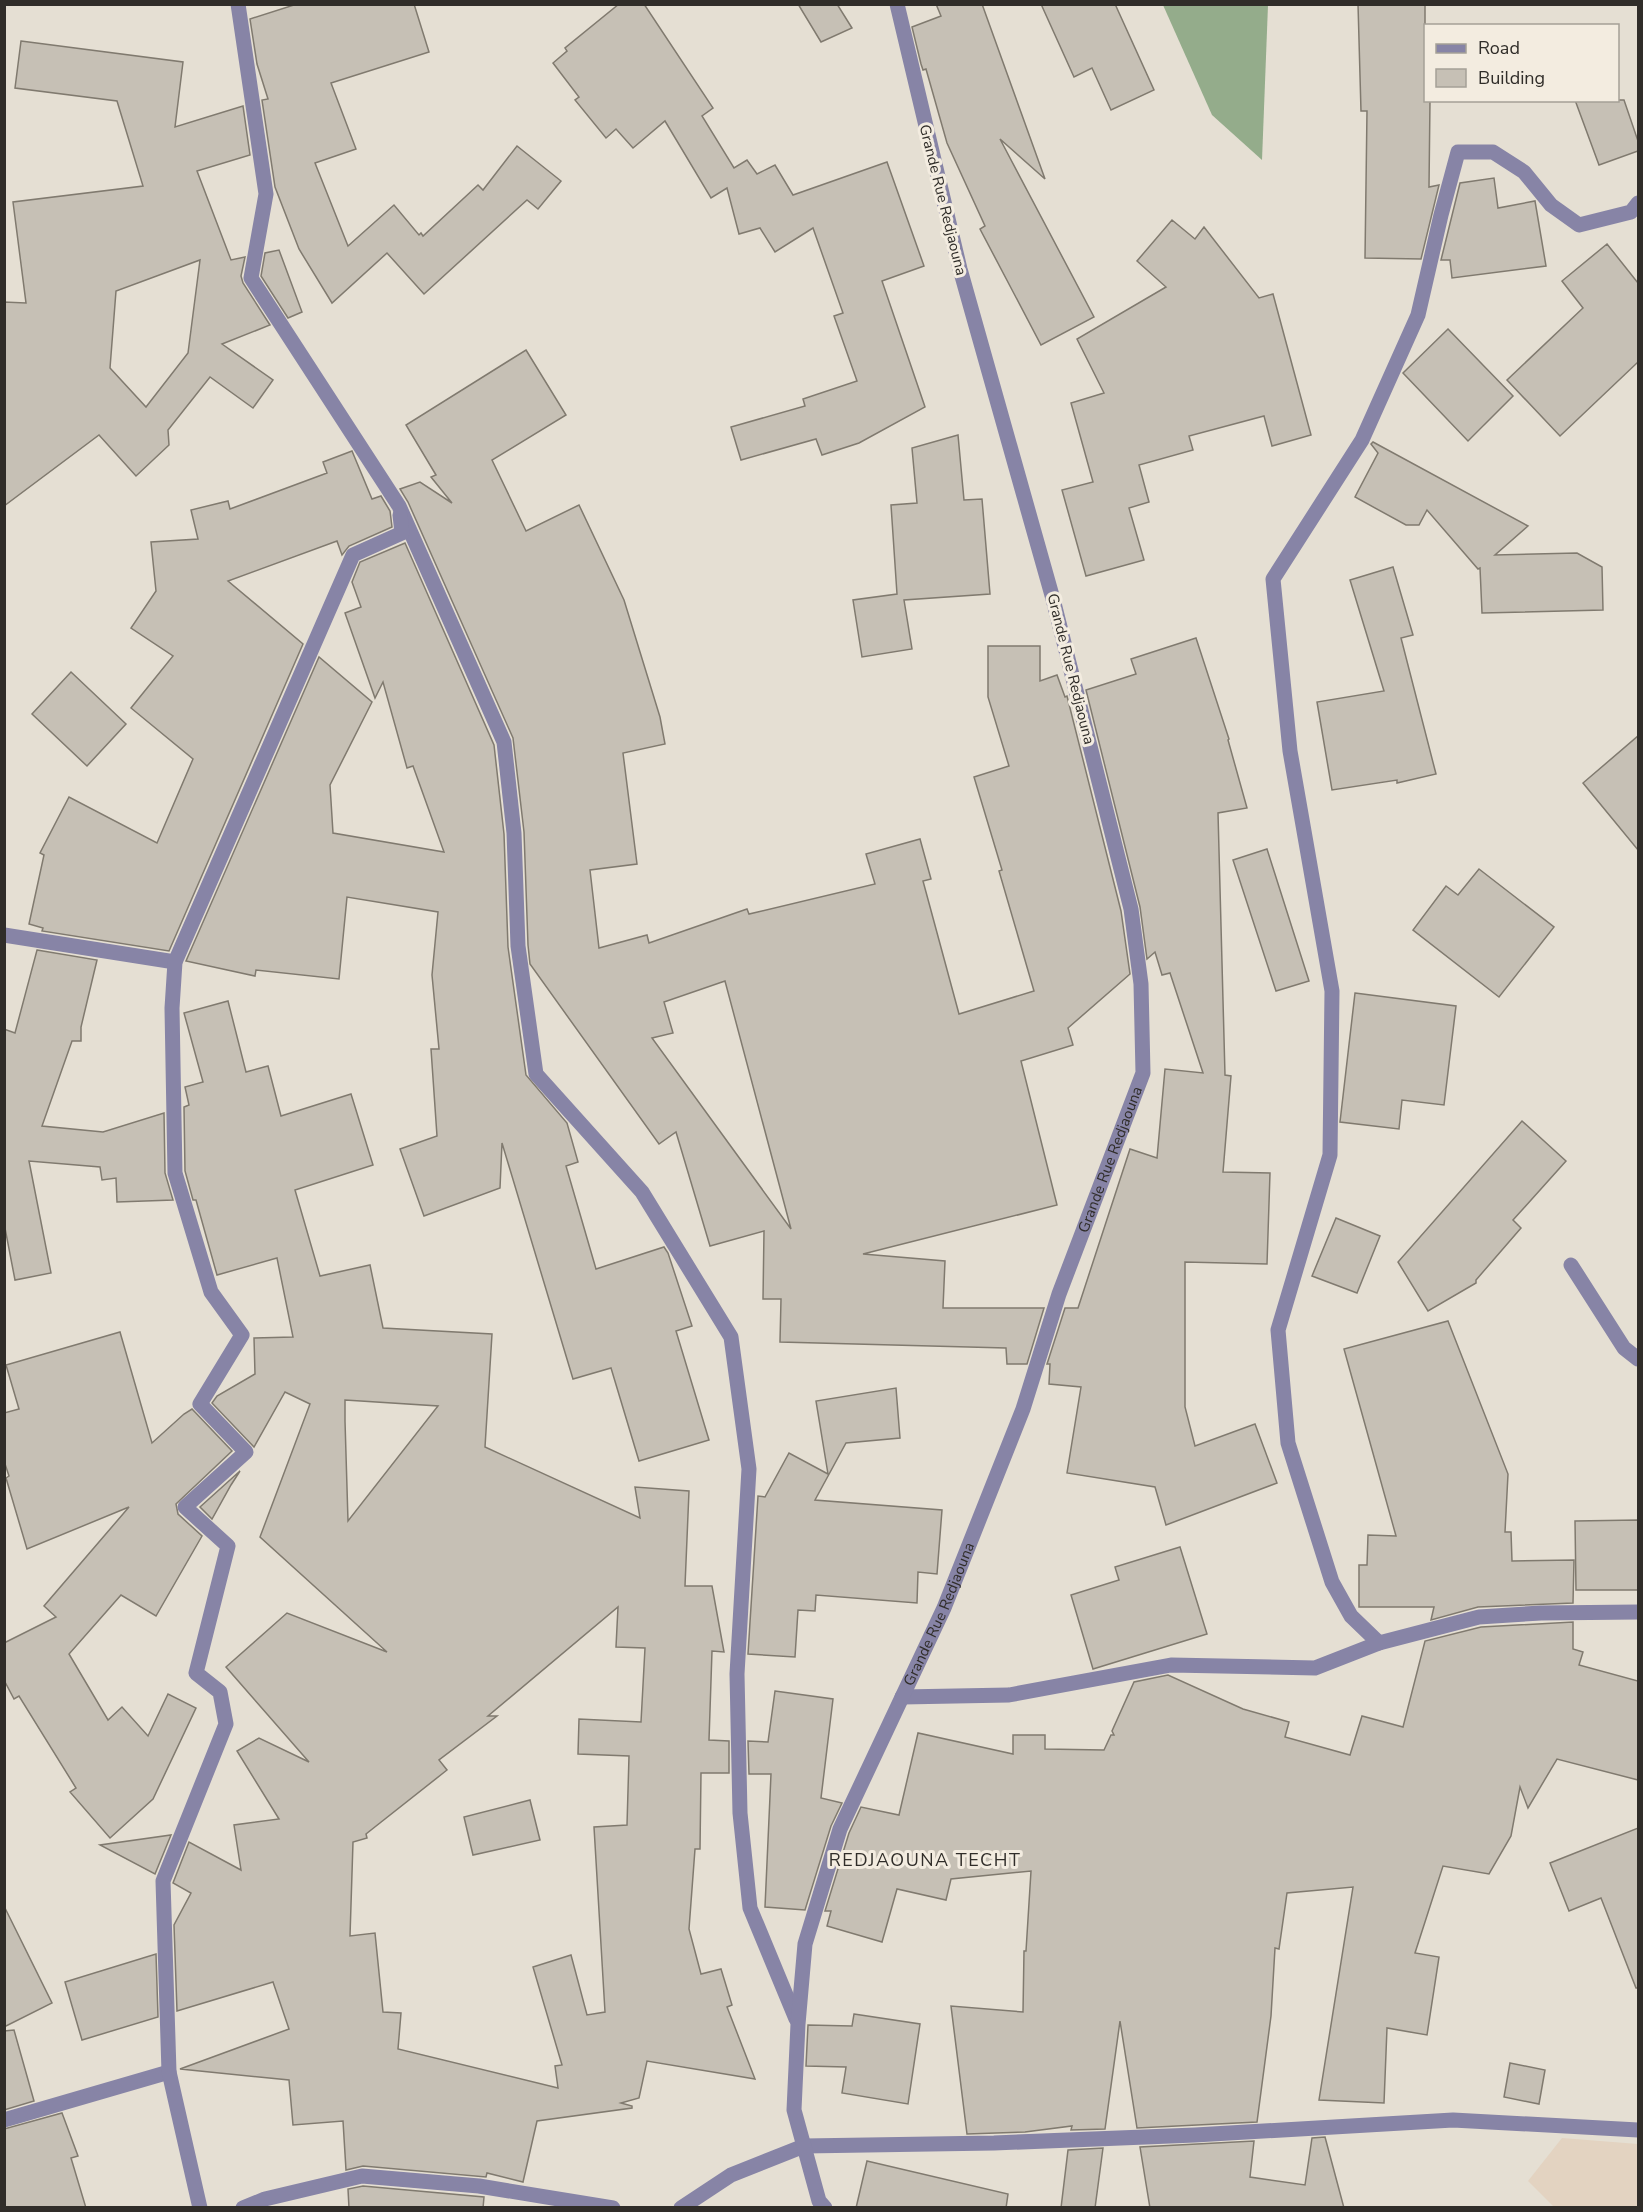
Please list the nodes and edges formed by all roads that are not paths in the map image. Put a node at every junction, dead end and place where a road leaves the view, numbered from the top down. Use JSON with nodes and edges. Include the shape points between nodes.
{"nodes":[{"id":1,"x":238,"y":4,"type":"edge"},
{"id":2,"x":897,"y":4,"type":"edge"},
{"id":3,"x":1636,"y":211,"type":"edge"},
{"id":4,"x":399,"y":506,"type":"junction"},
{"id":5,"x":4,"y":934,"type":"edge"},
{"id":6,"x":175,"y":962,"type":"junction"},
{"id":7,"x":1571,"y":1265,"type":"dead end"},
{"id":8,"x":1638,"y":1359,"type":"edge"},
{"id":9,"x":1638,"y":1612,"type":"edge"},
{"id":10,"x":1379,"y":1643,"type":"junction"},
{"id":11,"x":902,"y":1697,"type":"junction"},
{"id":12,"x":798,"y":2024,"type":"junction"},
{"id":13,"x":169,"y":2072,"type":"junction"},
{"id":14,"x":4,"y":2120,"type":"edge"},
{"id":15,"x":1638,"y":2130,"type":"edge"},
{"id":16,"x":804,"y":2146,"type":"junction"},
{"id":17,"x":820,"y":2205,"type":"edge"},
{"id":18,"x":200,"y":2208,"type":"edge"},
{"id":19,"x":243,"y":2208,"type":"edge"},
{"id":20,"x":613,"y":2208,"type":"edge"},
{"id":21,"x":681,"y":2208,"type":"edge"}],
"edges":[{"from":1,"to":4,"type":"street","via":[[266,194],[251,279]]},
{"from":2,"to":11,"type":"street","name":"Grande Rue Redjaouna","via":[[960,269],[1053,599],[1131,909],[1141,984],[1143,1073],[1059,1294],[1023,1409],[944,1608]]},
{"from":3,"to":10,"type":"street","via":[[1579,225],[1551,205],[1524,172],[1493,152],[1458,152],[1418,315],[1362,440],[1273,579],[1290,752],[1332,991],[1330,1155],[1278,1330],[1288,1443],[1332,1582],[1351,1616]]},
{"from":4,"to":6,"type":"street","via":[[402,533],[353,555]]},
{"from":4,"to":12,"type":"street","via":[[504,742],[518,946],[536,1074],[642,1192],[731,1337],[749,1469],[737,1674],[740,1813],[750,1908]]},
{"from":5,"to":6,"type":"street"},
{"from":6,"to":13,"type":"street","via":[[172,1008],[176,1173],[211,1292],[242,1335],[200,1404],[246,1452],[185,1507],[228,1546],[196,1673],[220,1692],[226,1724],[163,1881]]},
{"from":7,"to":8,"type":"street","via":[[1624,1348]]},
{"from":9,"to":10,"type":"street","via":[[1479,1617]]},
{"from":10,"to":11,"type":"street","via":[[1315,1668],[1171,1665],[1009,1695]]},
{"from":11,"to":12,"type":"street","name":"Grande Rue Redjaouna","via":[[840,1829],[805,1944]]},
{"from":12,"to":16,"type":"street","name":"Grande Rue Redjaouna","via":[[794,2110]]},
{"from":13,"to":14,"type":"street"},
{"from":13,"to":18,"type":"street"},
{"from":15,"to":16,"type":"street","via":[[1453,2120],[994,2144]]},
{"from":16,"to":17,"type":"street","name":"Grande Rue Redjaouna"},
{"from":16,"to":21,"type":"street","via":[[731,2175]]},
{"from":19,"to":20,"type":"street","via":[[362,2176],[479,2186]]}]}
